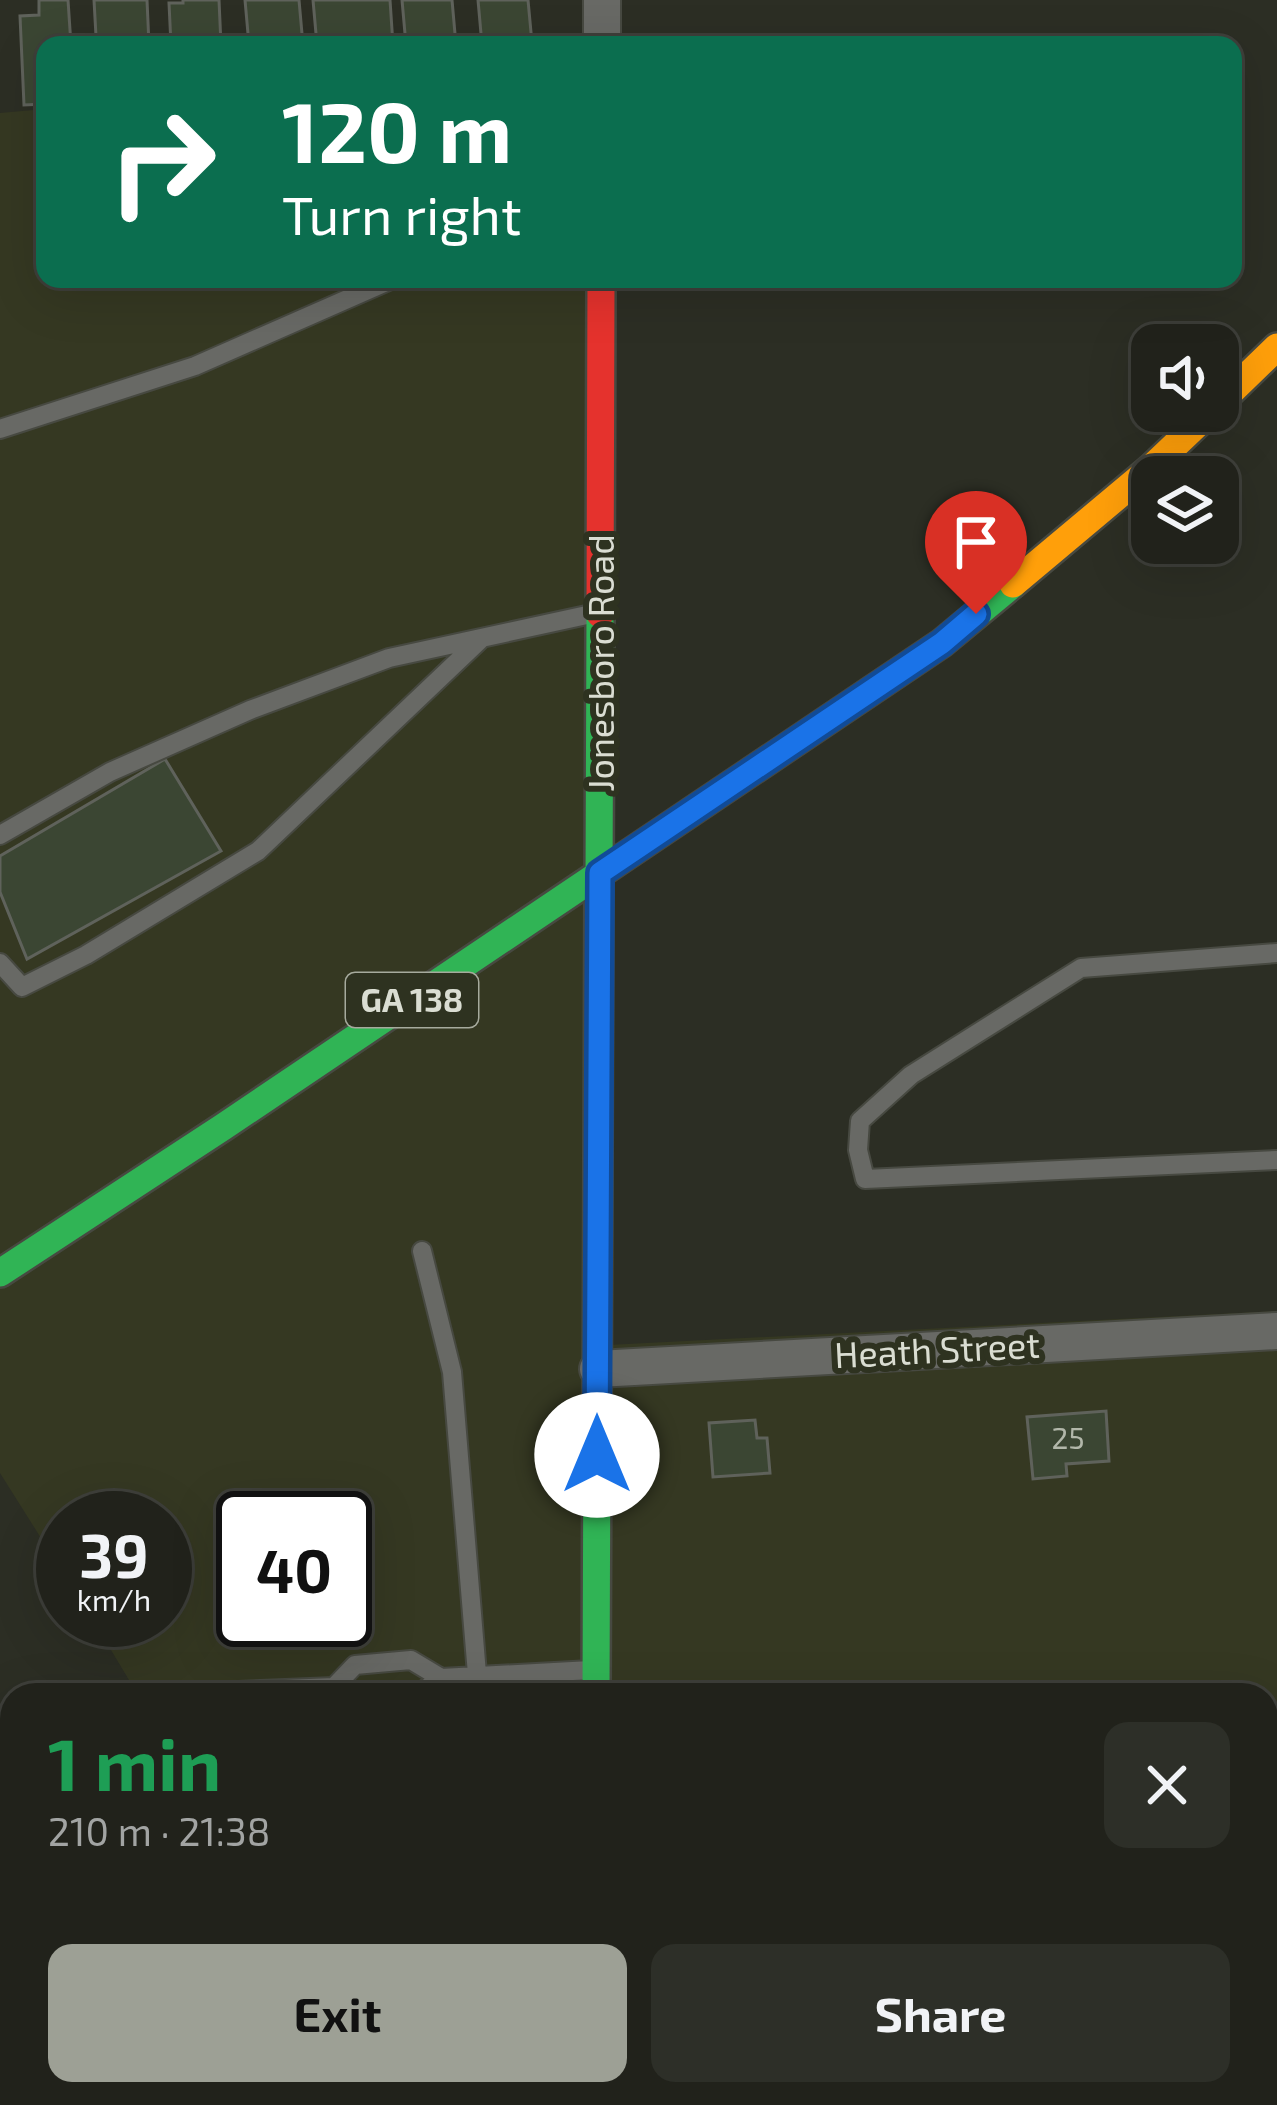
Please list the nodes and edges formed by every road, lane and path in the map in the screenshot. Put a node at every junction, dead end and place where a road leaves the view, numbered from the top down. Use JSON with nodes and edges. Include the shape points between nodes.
{"nodes":[{"id":1,"x":602,"y":0,"type":"edge"},
{"id":2,"x":602,"y":36,"type":"edge"},
{"id":3,"x":373,"y":288,"type":"edge"},
{"id":4,"x":601,"y":288,"type":"edge"},
{"id":5,"x":1277,"y":347,"type":"edge"},
{"id":6,"x":1239,"y":384,"type":"edge"},
{"id":7,"x":0,"y":429,"type":"edge"},
{"id":8,"x":1189,"y":432,"type":"edge"},
{"id":9,"x":601,"y":612,"type":"junction"},
{"id":10,"x":483,"y":637,"type":"junction"},
{"id":11,"x":0,"y":835,"type":"edge"},
{"id":12,"x":600,"y":873,"type":"junction"},
{"id":13,"x":1277,"y":953,"type":"edge"},
{"id":14,"x":0,"y":963,"type":"edge"},
{"id":15,"x":1277,"y":1160,"type":"edge"},
{"id":16,"x":422,"y":1251,"type":"dead end"},
{"id":17,"x":0,"y":1273,"type":"edge"},
{"id":18,"x":1277,"y":1331,"type":"edge"},
{"id":19,"x":598,"y":1369,"type":"junction"},
{"id":20,"x":477,"y":1674,"type":"junction"},
{"id":21,"x":441,"y":1678,"type":"junction"},
{"id":22,"x":596,"y":1682,"type":"edge"},
{"id":23,"x":344,"y":1683,"type":"edge"},
{"id":24,"x":434,"y":1683,"type":"edge"}],
"edges":[{"from":1,"to":2,"type":"street"},
{"from":3,"to":7,"type":"lane","via":[[195,365]]},
{"from":4,"to":9,"type":"main road","name":"Jonesboro Road"},
{"from":5,"to":6,"type":"main road"},
{"from":8,"to":12,"type":"main road","number":"GA 138","via":[[942,643]]},
{"from":9,"to":10,"type":"lane"},
{"from":9,"to":12,"type":"main road","name":"Jonesboro Road"},
{"from":10,"to":11,"type":"lane","via":[[389,658],[250,710],[110,772]]},
{"from":10,"to":14,"type":"lane","via":[[258,851],[22,987]]},
{"from":12,"to":17,"type":"main road","number":"GA 138"},
{"from":12,"to":19,"type":"main road","name":"Jonesboro Road"},
{"from":13,"to":15,"type":"lane","via":[[1082,968],[911,1075],[860,1121],[858,1150],[866,1179]]},
{"from":16,"to":20,"type":"lane","via":[[452,1372]]},
{"from":18,"to":19,"type":"street","name":"Heath Street"},
{"from":19,"to":22,"type":"main road","name":"Jonesboro Road"},
{"from":20,"to":21,"type":"lane"},
{"from":20,"to":22,"type":"lane"},
{"from":21,"to":23,"type":"lane","via":[[411,1660],[355,1665]]},
{"from":21,"to":24,"type":"lane"}]}
